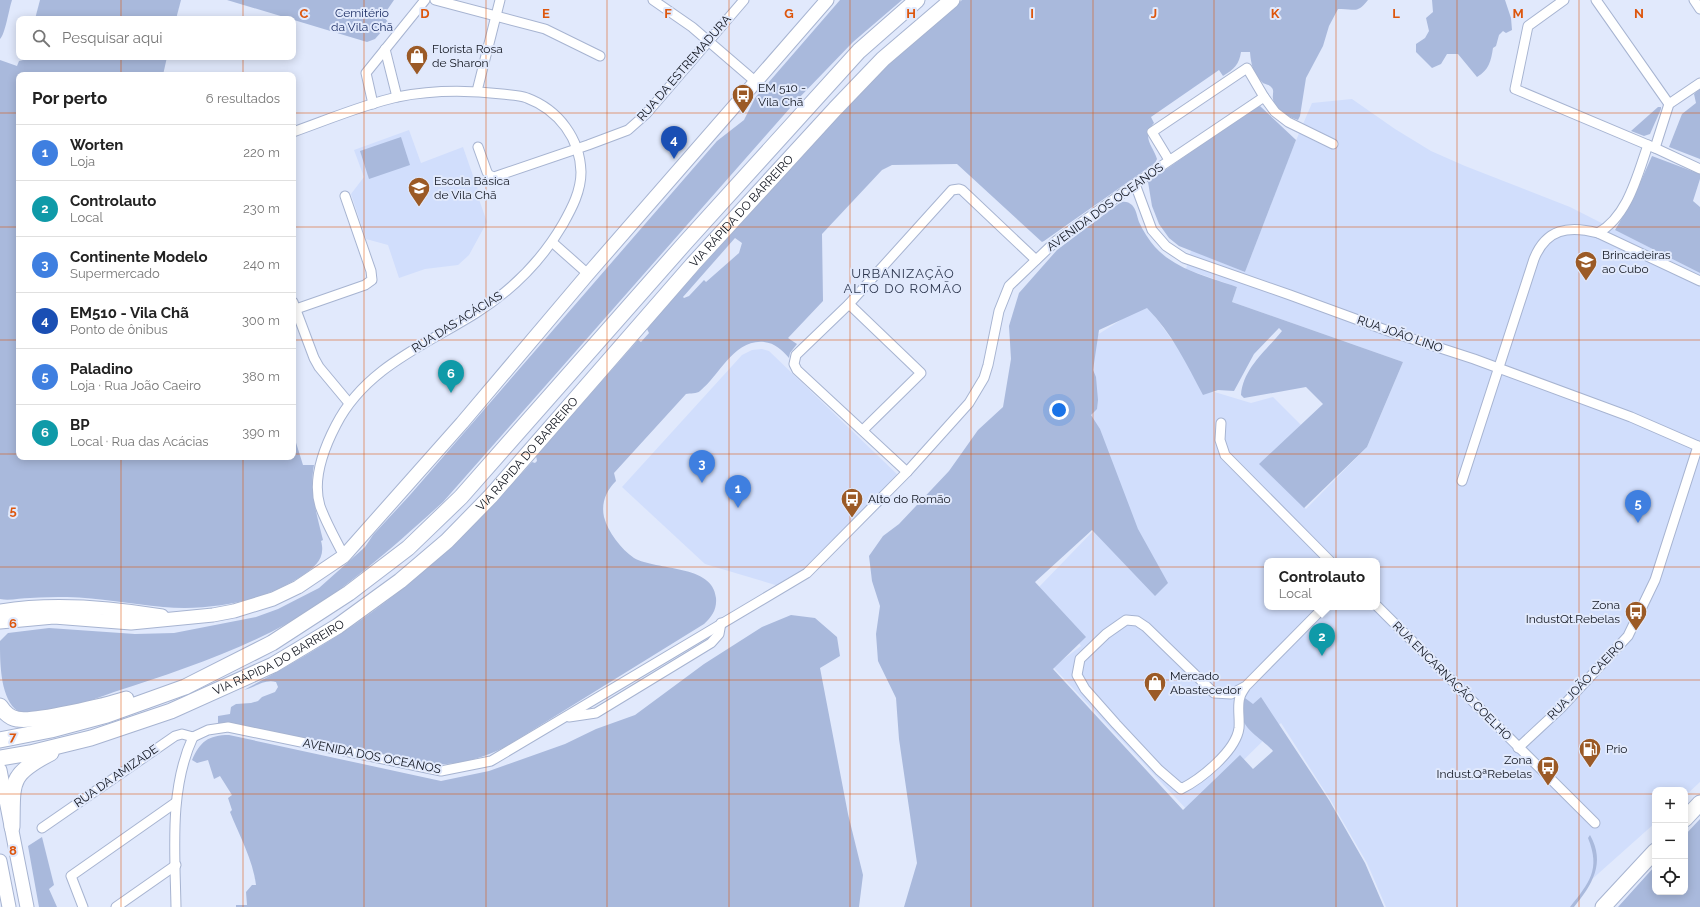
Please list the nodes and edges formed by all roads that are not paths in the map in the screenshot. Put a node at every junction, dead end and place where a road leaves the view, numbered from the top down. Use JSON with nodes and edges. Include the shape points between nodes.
{"nodes":[{"id":1,"x":424,"y":0,"type":"edge"},
{"id":2,"x":435,"y":0,"type":"edge"},
{"id":3,"x":500,"y":0,"type":"edge"},
{"id":4,"x":652,"y":0,"type":"edge"},
{"id":5,"x":744,"y":0,"type":"edge"},
{"id":6,"x":827,"y":0,"type":"edge"},
{"id":7,"x":917,"y":0,"type":"edge"},
{"id":8,"x":952,"y":0,"type":"edge"},
{"id":9,"x":1564,"y":0,"type":"edge"},
{"id":10,"x":1596,"y":0,"type":"edge"},
{"id":11,"x":1694,"y":0,"type":"edge"},
{"id":12,"x":1700,"y":9,"type":"edge"},
{"id":13,"x":495,"y":16,"type":"junction"},
{"id":14,"x":709,"y":41,"type":"junction"},
{"id":15,"x":386,"y":49,"type":"junction"},
{"id":16,"x":600,"y":56,"type":"dead end"},
{"id":17,"x":756,"y":82,"type":"junction"},
{"id":18,"x":1700,"y":83,"type":"edge"},
{"id":19,"x":477,"y":91,"type":"junction"},
{"id":20,"x":397,"y":97,"type":"junction"},
{"id":21,"x":1264,"y":97,"type":"junction"},
{"id":22,"x":373,"y":104,"type":"junction"},
{"id":23,"x":1669,"y":104,"type":"junction"},
{"id":24,"x":296,"y":131,"type":"edge"},
{"id":25,"x":1333,"y":144,"type":"dead end"},
{"id":26,"x":478,"y":147,"type":"dead end"},
{"id":27,"x":1651,"y":147,"type":"junction"},
{"id":28,"x":576,"y":149,"type":"junction"},
{"id":29,"x":1169,"y":160,"type":"junction"},
{"id":30,"x":1700,"y":169,"type":"edge"},
{"id":31,"x":1135,"y":184,"type":"junction"},
{"id":32,"x":345,"y":196,"type":"dead end"},
{"id":33,"x":1598,"y":233,"type":"junction"},
{"id":34,"x":552,"y":242,"type":"junction"},
{"id":35,"x":1036,"y":260,"type":"junction"},
{"id":36,"x":588,"y":274,"type":"junction"},
{"id":37,"x":1700,"y":281,"type":"edge"},
{"id":38,"x":849,"y":304,"type":"junction"},
{"id":39,"x":296,"y":305,"type":"edge"},
{"id":40,"x":296,"y":311,"type":"edge"},
{"id":41,"x":1499,"y":368,"type":"junction"},
{"id":42,"x":349,"y":403,"type":"junction"},
{"id":43,"x":1221,"y":423,"type":"dead end"},
{"id":44,"x":863,"y":430,"type":"junction"},
{"id":45,"x":1699,"y":446,"type":"edge"},
{"id":46,"x":907,"y":472,"type":"junction"},
{"id":47,"x":1462,"y":481,"type":"dead end"},
{"id":48,"x":344,"y":556,"type":"junction"},
{"id":49,"x":1327,"y":558,"type":"edge"},
{"id":50,"x":1380,"y":609,"type":"edge"},
{"id":51,"x":0,"y":610,"type":"edge"},
{"id":52,"x":1321,"y":610,"type":"edge"},
{"id":53,"x":176,"y":618,"type":"junction"},
{"id":54,"x":19,"y":620,"type":"junction"},
{"id":55,"x":0,"y":622,"type":"edge"},
{"id":56,"x":0,"y":627,"type":"edge"},
{"id":57,"x":209,"y":673,"type":"junction"},
{"id":58,"x":1246,"y":686,"type":"junction"},
{"id":59,"x":0,"y":706,"type":"edge"},
{"id":60,"x":193,"y":737,"type":"junction"},
{"id":61,"x":0,"y":740,"type":"edge"},
{"id":62,"x":73,"y":743,"type":"junction"},
{"id":63,"x":1518,"y":748,"type":"junction"},
{"id":64,"x":0,"y":758,"type":"edge"},
{"id":65,"x":0,"y":770,"type":"edge"},
{"id":66,"x":176,"y":803,"type":"junction"},
{"id":67,"x":1700,"y":803,"type":"edge"},
{"id":68,"x":1688,"y":816,"type":"edge"},
{"id":69,"x":1594,"y":823,"type":"dead end"},
{"id":70,"x":12,"y":827,"type":"junction"},
{"id":71,"x":42,"y":828,"type":"dead end"},
{"id":72,"x":1652,"y":854,"type":"edge"},
{"id":73,"x":0,"y":861,"type":"edge"},
{"id":74,"x":176,"y":865,"type":"junction"},
{"id":75,"x":176,"y":904,"type":"edge"},
{"id":76,"x":9,"y":907,"type":"edge"},
{"id":77,"x":28,"y":907,"type":"edge"},
{"id":78,"x":83,"y":907,"type":"edge"},
{"id":79,"x":116,"y":907,"type":"edge"},
{"id":80,"x":168,"y":907,"type":"edge"},
{"id":81,"x":1603,"y":907,"type":"edge"}],
"edges":[{"from":1,"to":15,"type":"street"},
{"from":2,"to":13,"type":"street"},
{"from":3,"to":13,"type":"street"},
{"from":4,"to":14,"type":"street","via":[[692,26]]},
{"from":5,"to":14,"type":"street","name":"RUA DA ESTREMADURA"},
{"from":6,"to":17,"type":"main road"},
{"from":7,"to":57,"type":"main road","name":"VIA RÁPIDA DO BARREIRO","via":[[859,51],[461,497],[408,548],[349,593],[272,643]]},
{"from":8,"to":62,"type":"main road","name":"VIA RÁPIDA DO BARREIRO","via":[[882,59],[693,264],[491,496],[447,541],[400,582],[338,626],[273,665],[165,714]]},
{"from":9,"to":27,"type":"street","via":[[1528,26],[1515,89]]},
{"from":10,"to":23,"type":"street"},
{"from":11,"to":12,"type":"street"},
{"from":13,"to":16,"type":"street","via":[[545,29]]},
{"from":13,"to":19,"type":"street"},
{"from":14,"to":17,"type":"street"},
{"from":14,"to":28,"type":"street","name":"RUA DA ESTREMADURA","via":[[637,123],[628,130]]},
{"from":15,"to":20,"type":"street"},
{"from":15,"to":22,"type":"street","via":[[366,73]]},
{"from":17,"to":36,"type":"main road"},
{"from":18,"to":23,"type":"street"},
{"from":19,"to":20,"type":"street","name":"RUA DAS ACÁCIAS","via":[[452,90]]},
{"from":19,"to":28,"type":"street","name":"RUA DAS ACÁCIAS","via":[[525,97],[541,104],[565,125]]},
{"from":20,"to":22,"type":"street","name":"RUA DAS ACÁCIAS"},
{"from":21,"to":25,"type":"street","via":[[1274,112],[1288,122]]},
{"from":21,"to":29,"type":"street","name":"AVENIDA DOS OCEANOS"},
{"from":21,"to":29,"type":"street","name":"AVENIDA DOS OCEANOS","via":[[1247,68],[1152,132]]},
{"from":22,"to":24,"type":"street","name":"RUA DAS ACÁCIAS"},
{"from":23,"to":27,"type":"street"},
{"from":26,"to":28,"type":"street","name":"RUA DA ESTREMADURA","via":[[487,172],[494,177]]},
{"from":27,"to":30,"type":"street"},
{"from":27,"to":33,"type":"street","via":[[1630,196],[1606,228]]},
{"from":28,"to":34,"type":"street","name":"RUA DAS ACÁCIAS","via":[[581,173],[579,188],[571,210]]},
{"from":29,"to":31,"type":"street","name":"AVENIDA DOS OCEANOS"},
{"from":31,"to":35,"type":"street","name":"AVENIDA DOS OCEANOS","via":[[1056,241]]},
{"from":31,"to":41,"type":"street","name":"RUA JOÃO LINO","via":[[1152,230],[1166,246],[1184,258]]},
{"from":32,"to":39,"type":"street","via":[[372,280],[365,285]]},
{"from":33,"to":37,"type":"street"},
{"from":33,"to":41,"type":"street","via":[[1578,228],[1570,229],[1550,236],[1539,247]]},
{"from":34,"to":36,"type":"street"},
{"from":34,"to":42,"type":"street","name":"RUA DAS ACÁCIAS","via":[[524,274],[494,301],[380,371]]},
{"from":35,"to":38,"type":"street","via":[[962,190],[955,189],[948,192]]},
{"from":35,"to":46,"type":"street","name":"AVENIDA DOS OCEANOS","via":[[1009,286],[999,311],[988,365],[969,403]]},
{"from":36,"to":48,"type":"main road","via":[[462,423]]},
{"from":38,"to":44,"type":"street","via":[[796,355],[794,364],[797,370]]},
{"from":38,"to":44,"type":"street","via":[[921,373]]},
{"from":40,"to":42,"type":"street","via":[[319,367]]},
{"from":41,"to":45,"type":"street","name":"RUA JOÃO LINO","via":[[1631,417]]},
{"from":41,"to":47,"type":"street"},
{"from":42,"to":48,"type":"street","name":"RUA DAS ACÁCIAS","via":[[326,446],[318,486],[319,504]]},
{"from":43,"to":49,"type":"street","via":[[1220,440],[1225,455]]},
{"from":44,"to":46,"type":"street"},
{"from":45,"to":63,"type":"street","name":"RUA JOÃO CAEIRO","via":[[1655,580],[1628,636],[1561,708]]},
{"from":46,"to":60,"type":"street","name":"AVENIDA DOS OCEANOS","via":[[807,573],[721,623],[719,634],[711,643],[596,713],[566,717],[491,761],[441,771],[228,728],[208,730]]},
{"from":48,"to":53,"type":"main road","via":[[298,587],[273,599],[213,615]]},
{"from":50,"to":63,"type":"street","name":"RUA ENCARNAÇÃO COELHO"},
{"from":51,"to":53,"type":"main road","via":[[68,605]]},
{"from":52,"to":58,"type":"street"},
{"from":53,"to":54,"type":"main road","via":[[131,623],[54,617]]},
{"from":54,"to":55,"type":"main road"},
{"from":54,"to":56,"type":"main road"},
{"from":57,"to":59,"type":"main road","via":[[122,700],[31,720],[16,719],[4,712]]},
{"from":57,"to":61,"type":"main road","name":"VIA RÁPIDA DO BARREIRO","via":[[185,686],[126,709],[51,730]]},
{"from":58,"to":58,"type":"street","via":[[1231,694],[1214,693],[1146,627],[1137,621],[1126,620],[1106,634],[1080,659],[1077,675],[1084,689],[1116,724],[1159,770],[1182,789],[1192,784],[1221,759],[1234,741],[1239,729],[1239,697]]},
{"from":60,"to":66,"type":"street","via":[[188,747]]},
{"from":60,"to":71,"type":"street","name":"RUA DA AMIZADE","via":[[182,734],[175,736]]},
{"from":62,"to":64,"type":"main road","name":"VIA RÁPIDA DO BARREIRO"},
{"from":62,"to":70,"type":"main road","via":[[30,765],[19,775],[14,785]]},
{"from":63,"to":69,"type":"street","name":"RUA ENCARNAÇÃO COELHO"},
{"from":65,"to":70,"type":"main road"},
{"from":66,"to":74,"type":"street"},
{"from":66,"to":78,"type":"street","via":[[71,876]]},
{"from":67,"to":68,"type":"main road"},
{"from":70,"to":77,"type":"main road"},
{"from":72,"to":81,"type":"main road"},
{"from":73,"to":76,"type":"main road"},
{"from":74,"to":75,"type":"street"},
{"from":74,"to":79,"type":"street"},
{"from":75,"to":80,"type":"street"}]}
